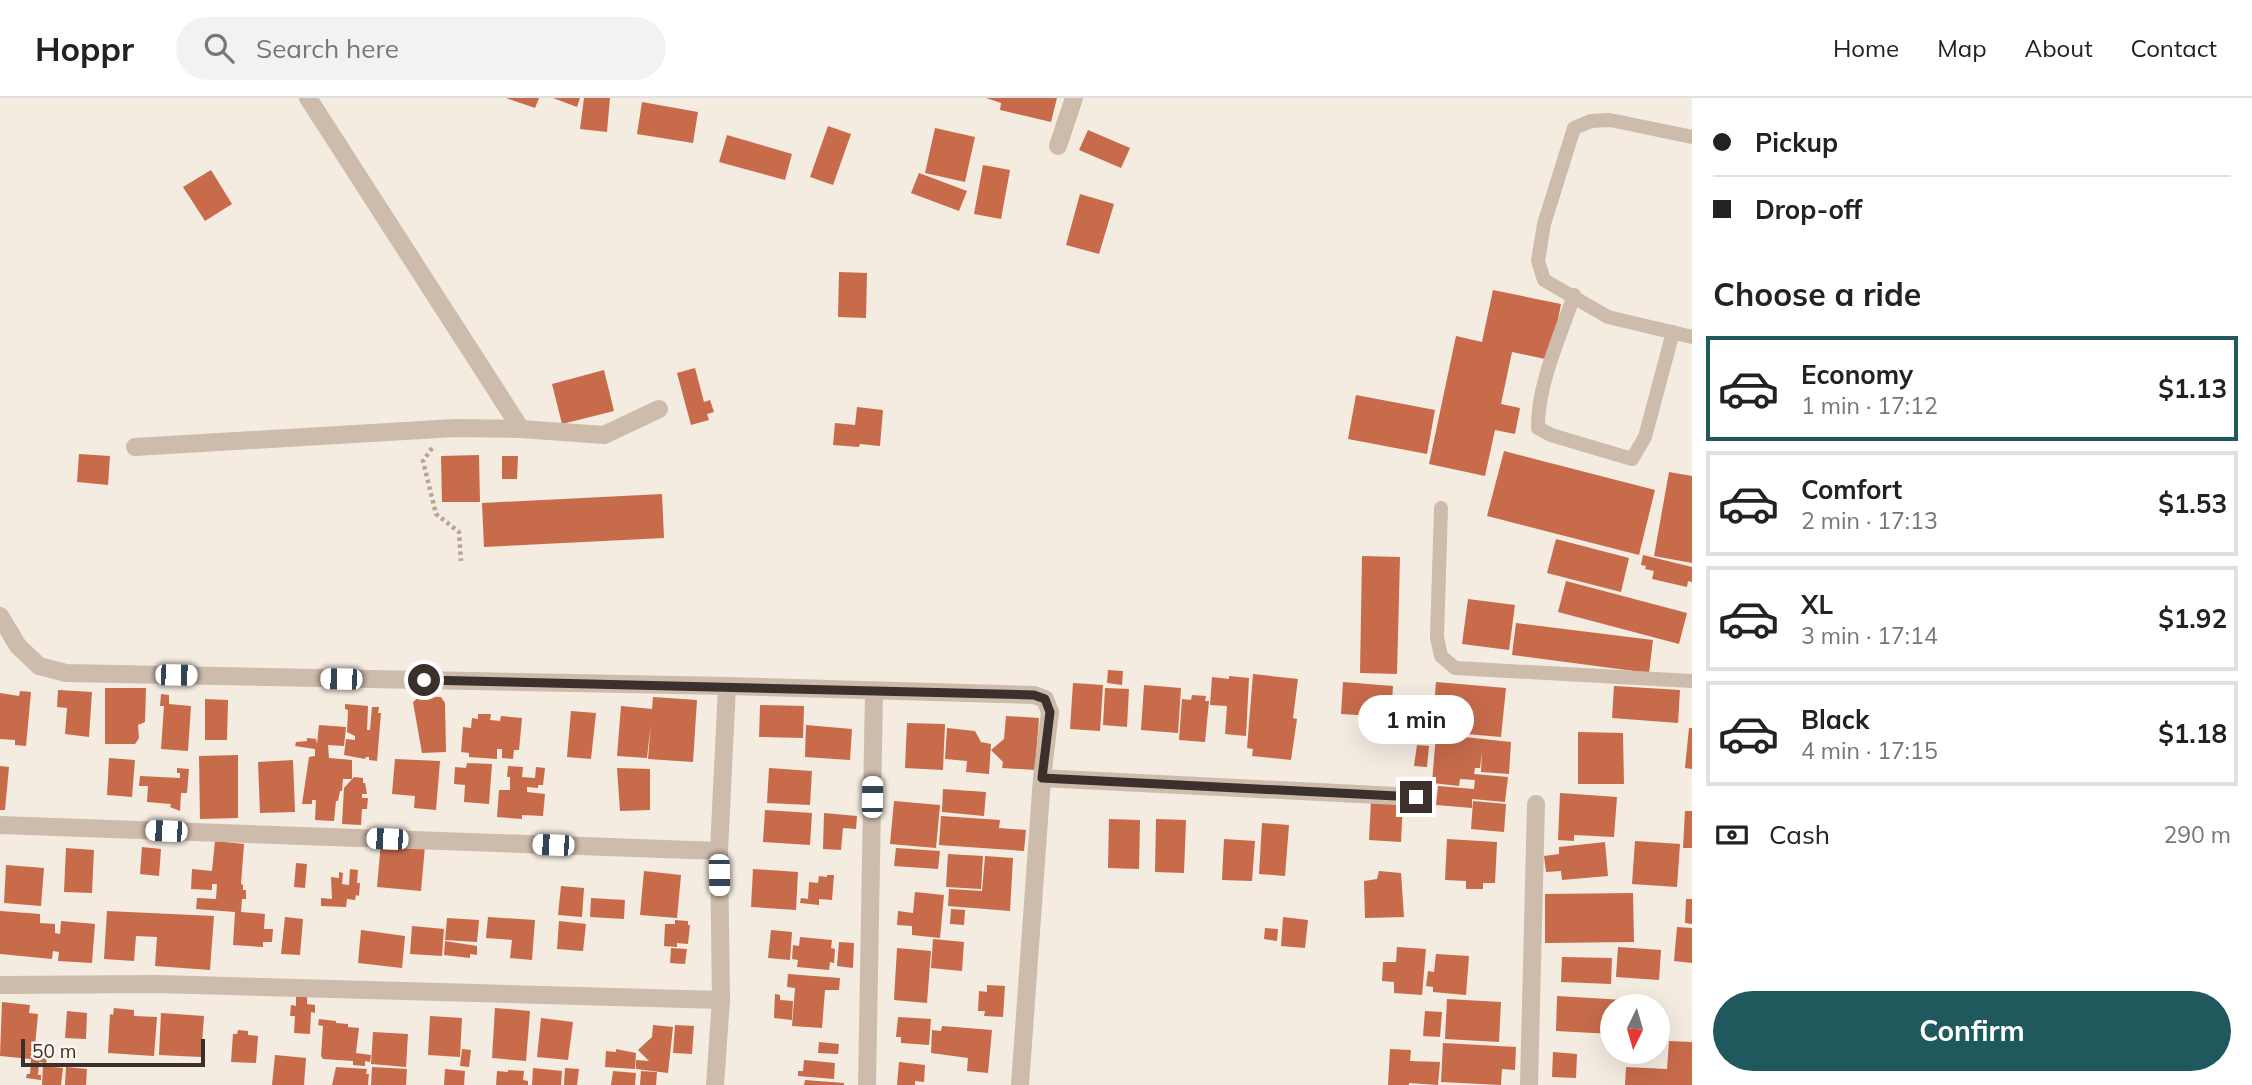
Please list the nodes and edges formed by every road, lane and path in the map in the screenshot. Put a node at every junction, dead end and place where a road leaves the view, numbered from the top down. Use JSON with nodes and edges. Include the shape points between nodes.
{"nodes":[{"id":1,"x":308,"y":98,"type":"edge"},
{"id":2,"x":1074,"y":98,"type":"edge"},
{"id":3,"x":1692,"y":137,"type":"edge"},
{"id":4,"x":1058,"y":146,"type":"dead end"},
{"id":5,"x":1574,"y":295,"type":"junction"},
{"id":6,"x":1673,"y":332,"type":"junction"},
{"id":7,"x":1692,"y":337,"type":"edge"},
{"id":8,"x":659,"y":409,"type":"dead end"},
{"id":9,"x":455,"y":428,"type":"junction"},
{"id":10,"x":522,"y":429,"type":"junction"},
{"id":11,"x":135,"y":447,"type":"dead end"},
{"id":12,"x":1441,"y":508,"type":"dead end"},
{"id":13,"x":461,"y":561,"type":"dead end"},
{"id":14,"x":0,"y":616,"type":"edge"},
{"id":15,"x":1692,"y":681,"type":"edge"},
{"id":16,"x":727,"y":686,"type":"junction"},
{"id":17,"x":874,"y":692,"type":"junction"},
{"id":18,"x":1042,"y":778,"type":"junction"},
{"id":19,"x":1416,"y":797,"type":"dead end"},
{"id":20,"x":1536,"y":804,"type":"dead end"},
{"id":21,"x":0,"y":825,"type":"edge"},
{"id":22,"x":719,"y":851,"type":"junction"},
{"id":23,"x":0,"y":985,"type":"edge"},
{"id":24,"x":721,"y":1000,"type":"junction"},
{"id":25,"x":715,"y":1085,"type":"edge"},
{"id":26,"x":867,"y":1085,"type":"edge"},
{"id":27,"x":1020,"y":1085,"type":"edge"},
{"id":28,"x":1529,"y":1085,"type":"edge"}],
"edges":[{"from":1,"to":10,"type":"street"},
{"from":2,"to":4,"type":"street"},
{"from":3,"to":5,"type":"lane","via":[[1610,120],[1574,128],[1544,224],[1538,261],[1544,280]]},
{"from":5,"to":6,"type":"lane","via":[[1608,317]]},
{"from":5,"to":6,"type":"lane","via":[[1537,412],[1538,428],[1551,435],[1632,459],[1645,437]]},
{"from":6,"to":7,"type":"lane"},
{"from":8,"to":10,"type":"street","via":[[604,435]]},
{"from":9,"to":10,"type":"street"},
{"from":9,"to":11,"type":"street"},
{"from":9,"to":13,"type":"path","via":[[441,435],[423,461],[436,514],[459,532]]},
{"from":12,"to":15,"type":"lane","via":[[1437,637],[1441,656],[1455,668]]},
{"from":14,"to":16,"type":"street","via":[[18,646],[39,666],[66,673]]},
{"from":16,"to":17,"type":"street"},
{"from":16,"to":22,"type":"street"},
{"from":17,"to":18,"type":"street","via":[[1034,695],[1045,699],[1050,712]]},
{"from":17,"to":26,"type":"street"},
{"from":18,"to":19,"type":"street"},
{"from":18,"to":27,"type":"street"},
{"from":20,"to":28,"type":"street"},
{"from":21,"to":22,"type":"street"},
{"from":22,"to":24,"type":"street"},
{"from":23,"to":24,"type":"street","via":[[158,984]]},
{"from":24,"to":25,"type":"street"}]}
